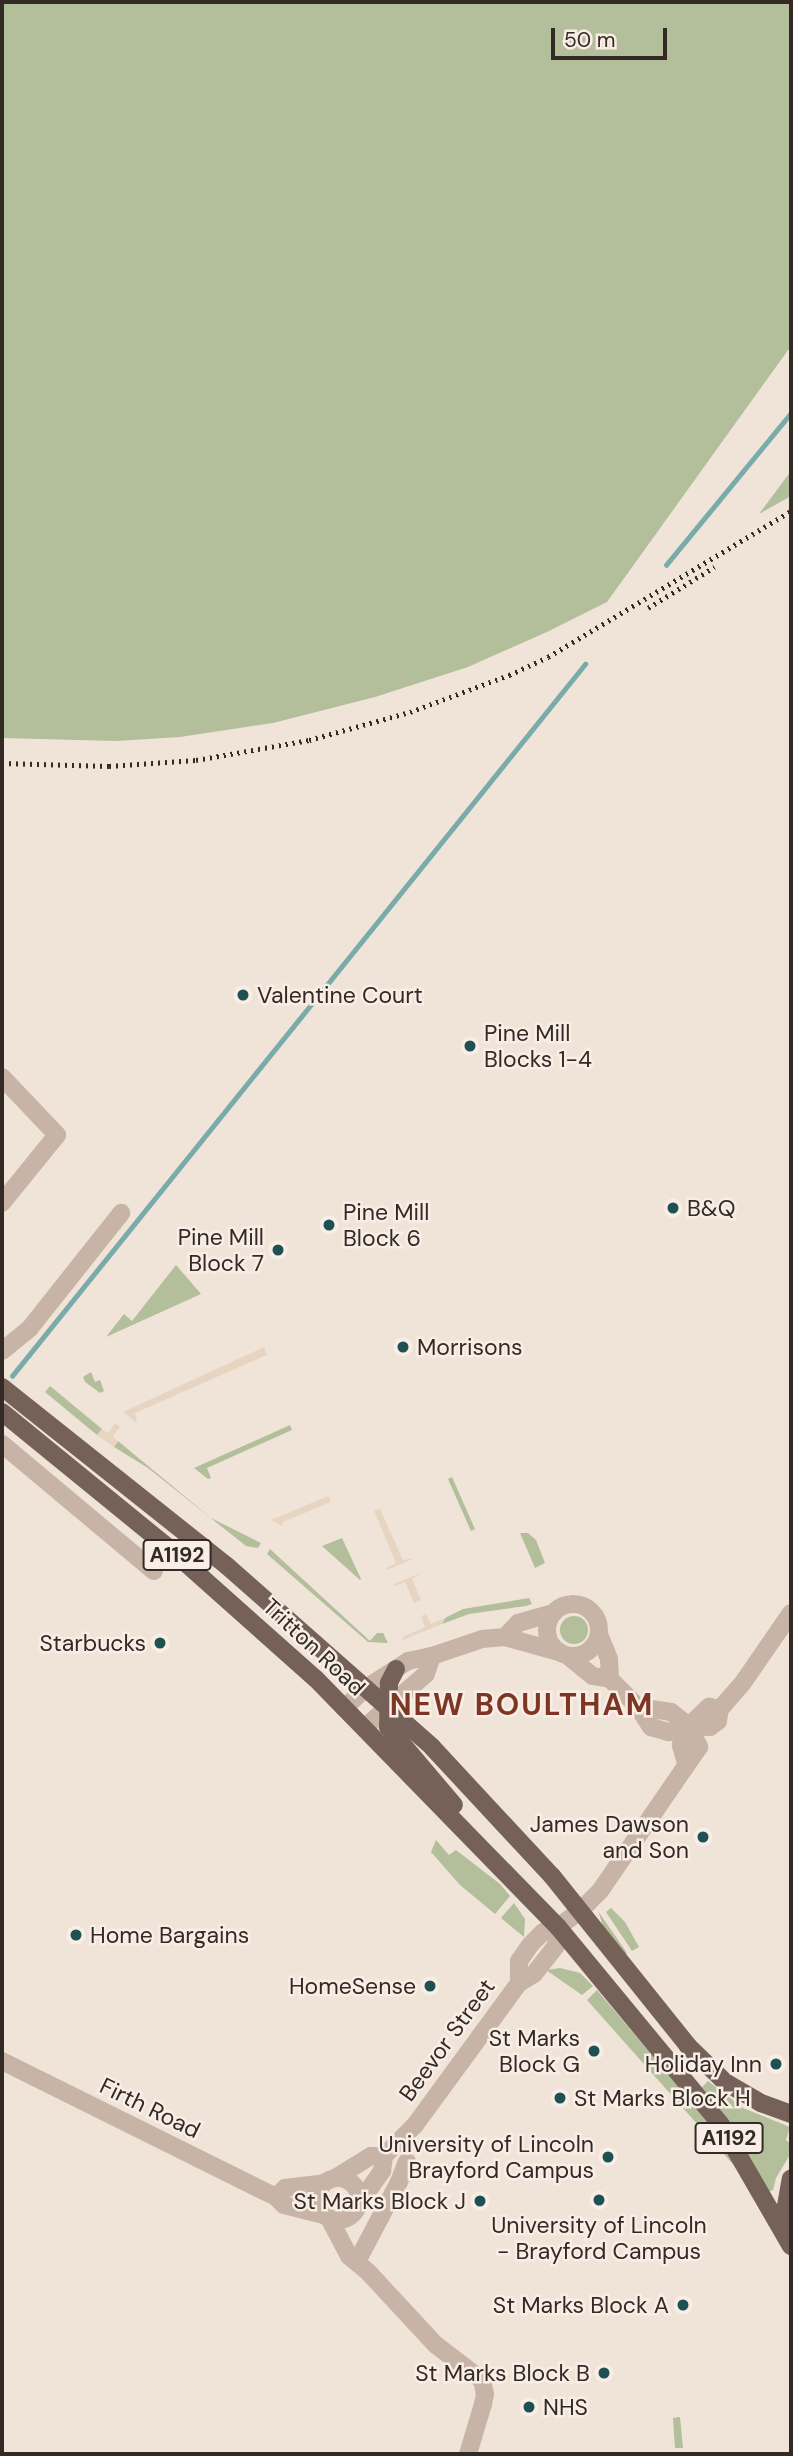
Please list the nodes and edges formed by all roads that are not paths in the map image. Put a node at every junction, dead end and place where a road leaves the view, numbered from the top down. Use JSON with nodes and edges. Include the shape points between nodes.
{"nodes":[{"id":1,"x":2,"y":1077,"type":"edge"},
{"id":2,"x":2,"y":1203,"type":"edge"},
{"id":3,"x":121,"y":1213,"type":"dead end"},
{"id":4,"x":2,"y":1351,"type":"edge"},
{"id":5,"x":2,"y":1387,"type":"edge"},
{"id":6,"x":2,"y":1412,"type":"edge"},
{"id":7,"x":2,"y":1444,"type":"edge"},
{"id":8,"x":154,"y":1571,"type":"dead end"},
{"id":9,"x":554,"y":1613,"type":"junction"},
{"id":10,"x":791,"y":1613,"type":"edge"},
{"id":11,"x":599,"y":1634,"type":"junction"},
{"id":12,"x":505,"y":1637,"type":"junction"},
{"id":13,"x":563,"y":1654,"type":"junction"},
{"id":14,"x":432,"y":1656,"type":"junction"},
{"id":15,"x":396,"y":1669,"type":"junction"},
{"id":16,"x":610,"y":1679,"type":"junction"},
{"id":17,"x":366,"y":1689,"type":"junction"},
{"id":18,"x":387,"y":1707,"type":"junction"},
{"id":19,"x":344,"y":1708,"type":"junction"},
{"id":20,"x":689,"y":1726,"type":"junction"},
{"id":21,"x":364,"y":1728,"type":"junction"},
{"id":22,"x":482,"y":1850,"type":"junction"},
{"id":23,"x":580,"y":1911,"type":"junction"},
{"id":24,"x":558,"y":1927,"type":"junction"},
{"id":25,"x":2,"y":2061,"type":"edge"},
{"id":26,"x":791,"y":2114,"type":"edge"},
{"id":27,"x":384,"y":2156,"type":"junction"},
{"id":28,"x":407,"y":2161,"type":"dead end"},
{"id":29,"x":791,"y":2179,"type":"edge"},
{"id":30,"x":330,"y":2180,"type":"junction"},
{"id":31,"x":276,"y":2197,"type":"junction"},
{"id":32,"x":356,"y":2209,"type":"junction"},
{"id":33,"x":326,"y":2216,"type":"junction"},
{"id":34,"x":791,"y":2245,"type":"edge"},
{"id":35,"x":361,"y":2254,"type":"junction"},
{"id":36,"x":369,"y":2273,"type":"junction"},
{"id":37,"x":468,"y":2454,"type":"edge"}],
"edges":[{"from":1,"to":2,"type":"street","via":[[57,1135]]},
{"from":3,"to":4,"type":"street","via":[[30,1328]]},
{"from":5,"to":17,"type":"main road","name":"Tritton Road","number":"A1192","via":[[227,1566]]},
{"from":6,"to":19,"type":"main road","name":"Tritton Road","number":"A1192","via":[[171,1550]]},
{"from":7,"to":8,"type":"street"},
{"from":9,"to":11,"type":"street","via":[[569,1605],[586,1608],[595,1616]]},
{"from":9,"to":12,"type":"street","via":[[518,1623]]},
{"from":9,"to":13,"type":"street","via":[[548,1637]]},
{"from":10,"to":20,"type":"street","via":[[720,1709],[718,1721],[710,1727]]},
{"from":11,"to":13,"type":"street","via":[[591,1650],[580,1656]]},
{"from":11,"to":16,"type":"street","via":[[609,1659]]},
{"from":12,"to":13,"type":"street"},
{"from":12,"to":14,"type":"street","via":[[482,1639]]},
{"from":13,"to":16,"type":"street","via":[[593,1676]]},
{"from":14,"to":15,"type":"street","via":[[417,1657]]},
{"from":14,"to":18,"type":"street","via":[[426,1674]]},
{"from":15,"to":17,"type":"street"},
{"from":15,"to":18,"type":"main road","via":[[389,1683]]},
{"from":16,"to":20,"type":"street","via":[[638,1707],[671,1712]]},
{"from":17,"to":18,"type":"main road","name":"Tritton Road","number":"A1192"},
{"from":17,"to":19,"type":"street"},
{"from":18,"to":21,"type":"street"},
{"from":18,"to":22,"type":"main road","via":[[391,1734],[465,1818]]},
{"from":18,"to":23,"type":"main road","name":"Tritton Road","number":"A1192","via":[[471,1786]]},
{"from":19,"to":21,"type":"main road","name":"Tritton Road","number":"A1192"},
{"from":20,"to":23,"type":"street","via":[[699,1747],[600,1891]]},
{"from":21,"to":22,"type":"main road","name":"Tritton Road","number":"A1192"},
{"from":22,"to":24,"type":"main road","name":"Tritton Road","number":"A1192"},
{"from":23,"to":24,"type":"street"},
{"from":23,"to":26,"type":"main road","name":"Tritton Road","number":"A1192","via":[[672,2029],[725,2082]]},
{"from":24,"to":27,"type":"street","name":"Beevor Street","via":[[556,1946],[534,1974],[519,1983],[439,2096]]},
{"from":24,"to":34,"type":"main road","name":"Tritton Road","number":"A1192","via":[[721,2125]]},
{"from":25,"to":31,"type":"street","name":"Firth Road"},
{"from":27,"to":30,"type":"street","name":"Beevor Street","via":[[371,2156]]},
{"from":27,"to":32,"type":"street","name":"Beevor Street","via":[[382,2172]]},
{"from":28,"to":35,"type":"street"},
{"from":29,"to":34,"type":"main road","via":[[784,2217]]},
{"from":30,"to":31,"type":"street","via":[[285,2188]]},
{"from":30,"to":32,"type":"street","via":[[355,2187]]},
{"from":30,"to":33,"type":"street","via":[[316,2199]]},
{"from":31,"to":33,"type":"street","name":"Firth Road","via":[[284,2205]]},
{"from":32,"to":33,"type":"street","via":[[340,2220]]},
{"from":32,"to":35,"type":"street"},
{"from":33,"to":36,"type":"street","via":[[349,2256]]},
{"from":35,"to":36,"type":"street"},
{"from":36,"to":37,"type":"street","via":[[436,2344],[482,2380],[484,2404]]}]}
